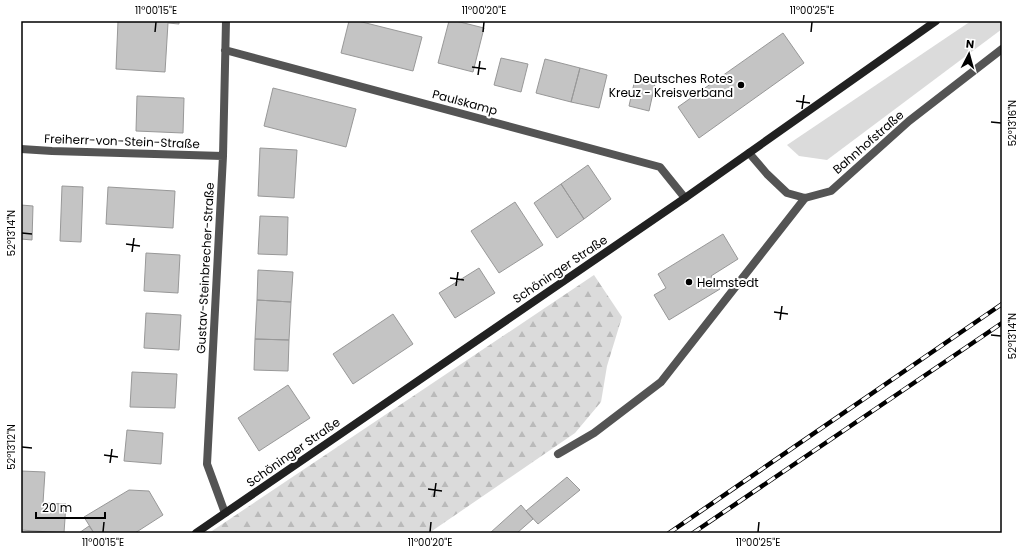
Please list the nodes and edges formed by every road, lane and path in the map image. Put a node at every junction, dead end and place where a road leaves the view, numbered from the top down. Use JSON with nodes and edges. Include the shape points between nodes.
{"nodes":[{"id":1,"x":226,"y":21,"type":"edge"},
{"id":2,"x":936,"y":21,"type":"edge"},
{"id":3,"x":1002,"y":49,"type":"edge"},
{"id":4,"x":225,"y":50,"type":"junction"},
{"id":5,"x":21,"y":149,"type":"edge"},
{"id":6,"x":749,"y":153,"type":"junction"},
{"id":7,"x":223,"y":156,"type":"junction"},
{"id":8,"x":685,"y":198,"type":"junction"},
{"id":9,"x":805,"y":198,"type":"junction"},
{"id":10,"x":558,"y":454,"type":"dead end"},
{"id":11,"x":225,"y":514,"type":"junction"},
{"id":12,"x":196,"y":533,"type":"edge"}],
"edges":[{"from":1,"to":4,"type":"street","name":"Gustav-Steinbrecher-Straße"},
{"from":2,"to":6,"type":"main road","name":"Schöninger Straße"},
{"from":3,"to":9,"type":"street","name":"Bahnhofstraße","via":[[909,121],[831,191]]},
{"from":4,"to":7,"type":"street","name":"Gustav-Steinbrecher-Straße"},
{"from":4,"to":8,"type":"street","name":"Paulskamp","via":[[660,168]]},
{"from":5,"to":7,"type":"street","name":"Freiherr-von-Stein-Straße"},
{"from":6,"to":8,"type":"main road","name":"Schöninger Straße"},
{"from":6,"to":9,"type":"street","via":[[787,193]]},
{"from":7,"to":11,"type":"street","name":"Gustav-Steinbrecher-Straße","via":[[207,464]]},
{"from":8,"to":11,"type":"main road","name":"Schöninger Straße"},
{"from":9,"to":10,"type":"street","via":[[661,382],[594,433]]},
{"from":11,"to":12,"type":"main road","name":"Schöninger Straße"}]}
